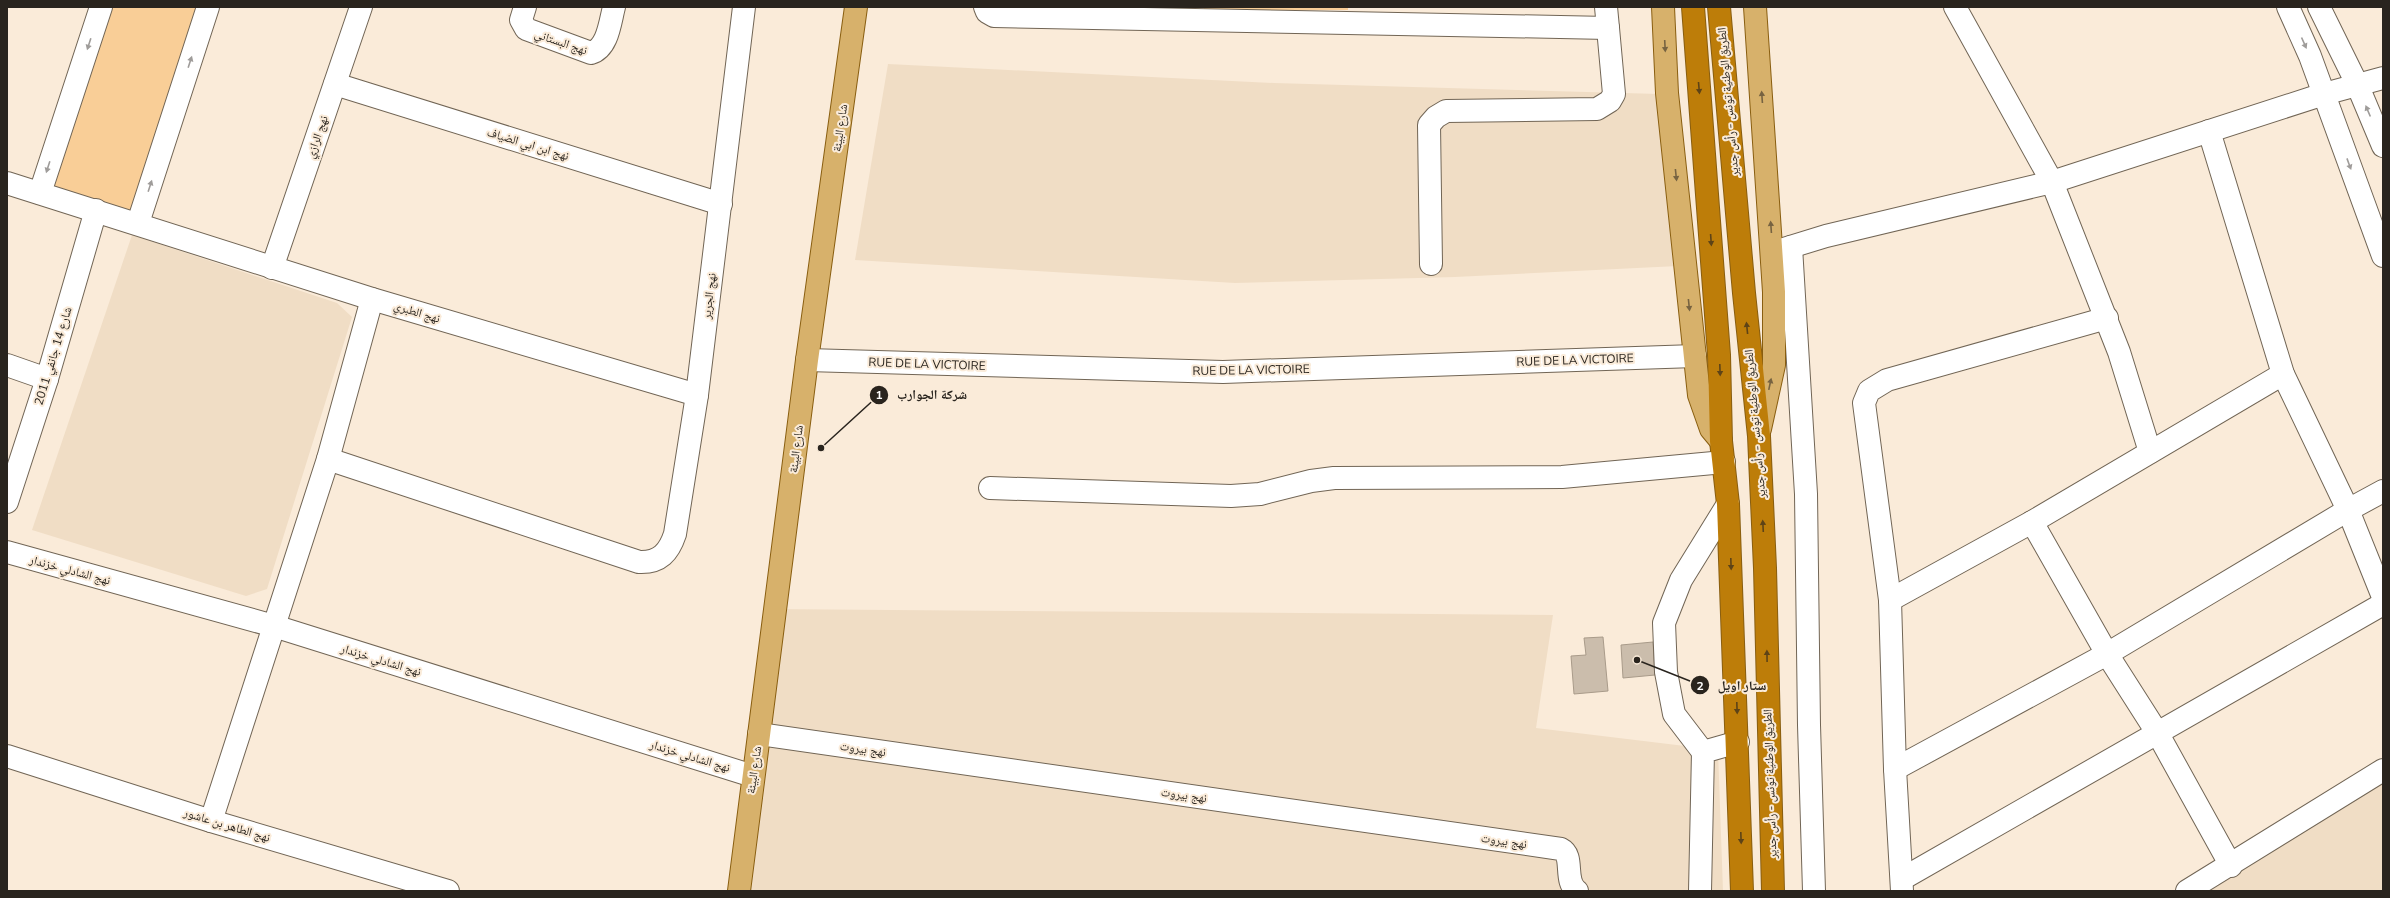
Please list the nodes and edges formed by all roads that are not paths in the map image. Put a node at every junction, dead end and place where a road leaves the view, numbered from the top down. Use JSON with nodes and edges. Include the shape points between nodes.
{"nodes":[{"id":1,"x":101,"y":7,"type":"edge"},
{"id":2,"x":208,"y":7,"type":"edge"},
{"id":3,"x":361,"y":7,"type":"edge"},
{"id":4,"x":525,"y":7,"type":"edge"},
{"id":5,"x":614,"y":7,"type":"edge"},
{"id":6,"x":744,"y":7,"type":"edge"},
{"id":7,"x":856,"y":7,"type":"edge"},
{"id":8,"x":985,"y":7,"type":"edge"},
{"id":9,"x":1663,"y":7,"type":"edge"},
{"id":10,"x":1693,"y":7,"type":"edge"},
{"id":11,"x":1719,"y":7,"type":"edge"},
{"id":12,"x":1755,"y":7,"type":"edge"},
{"id":13,"x":1955,"y":7,"type":"edge"},
{"id":14,"x":2288,"y":7,"type":"edge"},
{"id":15,"x":2319,"y":7,"type":"edge"},
{"id":16,"x":1363,"y":16,"type":"edge"},
{"id":17,"x":1607,"y":18,"type":"edge"},
{"id":18,"x":2383,"y":78,"type":"edge"},
{"id":19,"x":335,"y":84,"type":"junction"},
{"id":20,"x":2357,"y":84,"type":"junction"},
{"id":21,"x":2324,"y":94,"type":"junction"},
{"id":22,"x":2208,"y":131,"type":"junction"},
{"id":23,"x":2383,"y":146,"type":"edge"},
{"id":24,"x":2052,"y":182,"type":"junction"},
{"id":25,"x":7,"y":183,"type":"edge"},
{"id":26,"x":40,"y":193,"type":"junction"},
{"id":27,"x":721,"y":204,"type":"junction"},
{"id":28,"x":96,"y":210,"type":"junction"},
{"id":29,"x":138,"y":223,"type":"junction"},
{"id":30,"x":1782,"y":250,"type":"junction"},
{"id":31,"x":2383,"y":256,"type":"edge"},
{"id":32,"x":1431,"y":264,"type":"dead end"},
{"id":33,"x":272,"y":268,"type":"junction"},
{"id":34,"x":372,"y":299,"type":"junction"},
{"id":35,"x":2107,"y":318,"type":"junction"},
{"id":36,"x":1695,"y":356,"type":"junction"},
{"id":37,"x":807,"y":360,"type":"junction"},
{"id":38,"x":7,"y":365,"type":"edge"},
{"id":39,"x":2283,"y":374,"type":"junction"},
{"id":40,"x":47,"y":379,"type":"junction"},
{"id":41,"x":696,"y":395,"type":"junction"},
{"id":42,"x":1759,"y":436,"type":"junction"},
{"id":43,"x":1723,"y":451,"type":"junction"},
{"id":44,"x":2150,"y":452,"type":"junction"},
{"id":45,"x":328,"y":459,"type":"junction"},
{"id":46,"x":990,"y":488,"type":"dead end"},
{"id":47,"x":2383,"y":491,"type":"edge"},
{"id":48,"x":7,"y":502,"type":"edge"},
{"id":49,"x":1728,"y":504,"type":"junction"},
{"id":50,"x":2348,"y":510,"type":"junction"},
{"id":51,"x":2032,"y":522,"type":"junction"},
{"id":52,"x":7,"y":552,"type":"edge"},
{"id":53,"x":2383,"y":597,"type":"edge"},
{"id":54,"x":1890,"y":600,"type":"junction"},
{"id":55,"x":2383,"y":604,"type":"edge"},
{"id":56,"x":274,"y":626,"type":"junction"},
{"id":57,"x":2107,"y":654,"type":"junction"},
{"id":58,"x":759,"y":734,"type":"junction"},
{"id":59,"x":2158,"y":734,"type":"junction"},
{"id":60,"x":1738,"y":742,"type":"junction"},
{"id":61,"x":1703,"y":752,"type":"junction"},
{"id":62,"x":7,"y":756,"type":"edge"},
{"id":63,"x":1895,"y":769,"type":"junction"},
{"id":64,"x":2383,"y":770,"type":"edge"},
{"id":65,"x":753,"y":776,"type":"junction"},
{"id":66,"x":211,"y":820,"type":"junction"},
{"id":67,"x":2231,"y":866,"type":"junction"},
{"id":68,"x":1902,"y":885,"type":"edge"},
{"id":69,"x":448,"y":891,"type":"edge"},
{"id":70,"x":739,"y":891,"type":"edge"},
{"id":71,"x":1577,"y":891,"type":"edge"},
{"id":72,"x":1700,"y":891,"type":"edge"},
{"id":73,"x":1742,"y":891,"type":"edge"},
{"id":74,"x":1773,"y":891,"type":"edge"},
{"id":75,"x":1814,"y":891,"type":"edge"},
{"id":76,"x":2187,"y":891,"type":"edge"}],
"edges":[{"from":1,"to":26,"type":"street","one_way":true},
{"from":29,"to":2,"type":"street","one_way":true},
{"from":3,"to":19,"type":"street","name":"نهج الرازي"},
{"from":4,"to":5,"type":"street","name":"نهج البستاني","via":[[521,20],[526,30],[591,53],[597,51],[604,43]]},
{"from":6,"to":27,"type":"street","name":"نهج الجرير"},
{"from":7,"to":37,"type":"main road","name":"شارع البيئة"},
{"from":8,"to":16,"type":"street","via":[[987,12],[994,16],[1287,20]]},
{"from":9,"to":36,"type":"main road","one_way":true,"via":[[1667,93]]},
{"from":10,"to":43,"type":"highway","one_way":true,"via":[[1709,201]]},
{"from":42,"to":11,"type":"highway","name":"الطريق الوطنية تونس - رأس جدير","one_way":true},
{"from":30,"to":12,"type":"main road","one_way":true},
{"from":13,"to":24,"type":"street"},
{"from":14,"to":21,"type":"street","one_way":true},
{"from":15,"to":20,"type":"street"},
{"from":16,"to":17,"type":"street"},
{"from":17,"to":32,"type":"street","via":[[1614,94],[1605,105],[1597,109],[1446,111],[1431,120]]},
{"from":18,"to":20,"type":"street"},
{"from":19,"to":27,"type":"street","name":"نهج ابن ابي الضياف"},
{"from":19,"to":33,"type":"street","name":"نهج الرازي"},
{"from":20,"to":21,"type":"street"},
{"from":23,"to":20,"type":"street","one_way":true},
{"from":21,"to":22,"type":"street"},
{"from":21,"to":31,"type":"street","one_way":true},
{"from":22,"to":24,"type":"street"},
{"from":22,"to":39,"type":"street"},
{"from":24,"to":30,"type":"street","via":[[1826,236]]},
{"from":24,"to":35,"type":"street"},
{"from":25,"to":26,"type":"street"},
{"from":26,"to":28,"type":"street"},
{"from":27,"to":41,"type":"street","name":"نهج الجرير"},
{"from":28,"to":29,"type":"street"},
{"from":28,"to":40,"type":"street","name":"شارع 14 جانفي 2011"},
{"from":29,"to":33,"type":"street","name":"نهج الطبري"},
{"from":42,"to":30,"type":"main road","one_way":true,"via":[[1774,365]]},
{"from":30,"to":75,"type":"street","via":[[1806,494]]},
{"from":33,"to":34,"type":"street","name":"نهج الطبري"},
{"from":34,"to":41,"type":"street","name":"نهج الطبري"},
{"from":34,"to":45,"type":"street"},
{"from":35,"to":44,"type":"street"},
{"from":35,"to":54,"type":"street","via":[[1887,380],[1869,391],[1864,403],[1865,420]]},
{"from":36,"to":37,"type":"street","name":"RUE DE LA VICTOIRE","via":[[1231,372]]},
{"from":36,"to":43,"type":"main road","via":[[1699,394],[1711,429]]},
{"from":37,"to":58,"type":"main road","name":"شارع البيئة"},
{"from":38,"to":40,"type":"street"},
{"from":39,"to":44,"type":"street"},
{"from":39,"to":50,"type":"street"},
{"from":40,"to":48,"type":"street","name":"شارع 14 جانفي 2011"},
{"from":41,"to":45,"type":"street","name":"نهج الجرير","via":[[672,545],[658,560],[639,562]]},
{"from":74,"to":42,"type":"highway","name":"الطريق الوطنية تونس - رأس جدير","one_way":true},
{"from":43,"to":46,"type":"street","via":[[1562,477],[1334,478],[1311,480],[1260,494],[1231,496]]},
{"from":43,"to":49,"type":"highway"},
{"from":44,"to":51,"type":"street"},
{"from":45,"to":56,"type":"street"},
{"from":47,"to":50,"type":"street"},
{"from":49,"to":60,"type":"highway","one_way":true},
{"from":49,"to":61,"type":"street","via":[[1681,580],[1664,623],[1666,672],[1674,714]]},
{"from":50,"to":53,"type":"street"},
{"from":50,"to":57,"type":"street"},
{"from":51,"to":54,"type":"street"},
{"from":51,"to":57,"type":"street"},
{"from":52,"to":56,"type":"street","name":"نهج الشادلي خزندار"},
{"from":54,"to":63,"type":"street"},
{"from":55,"to":59,"type":"street"},
{"from":56,"to":65,"type":"street","name":"نهج الشادلي خزندار"},
{"from":56,"to":66,"type":"street"},
{"from":57,"to":59,"type":"street"},
{"from":57,"to":63,"type":"street"},
{"from":58,"to":65,"type":"main road","name":"شارع البيئة"},
{"from":58,"to":71,"type":"street","name":"نهج بيروت","via":[[1561,849],[1567,857],[1571,884]]},
{"from":59,"to":67,"type":"street"},
{"from":59,"to":68,"type":"street"},
{"from":60,"to":61,"type":"street"},
{"from":60,"to":73,"type":"highway","one_way":true},
{"from":61,"to":72,"type":"street"},
{"from":62,"to":66,"type":"street","name":"نهج الطاهر بن عاشور"},
{"from":63,"to":68,"type":"street"},
{"from":64,"to":67,"type":"street"},
{"from":65,"to":70,"type":"main road","name":"شارع البيئة"},
{"from":66,"to":69,"type":"street","name":"نهج الطاهر بن عاشور"},
{"from":67,"to":76,"type":"street"}]}
